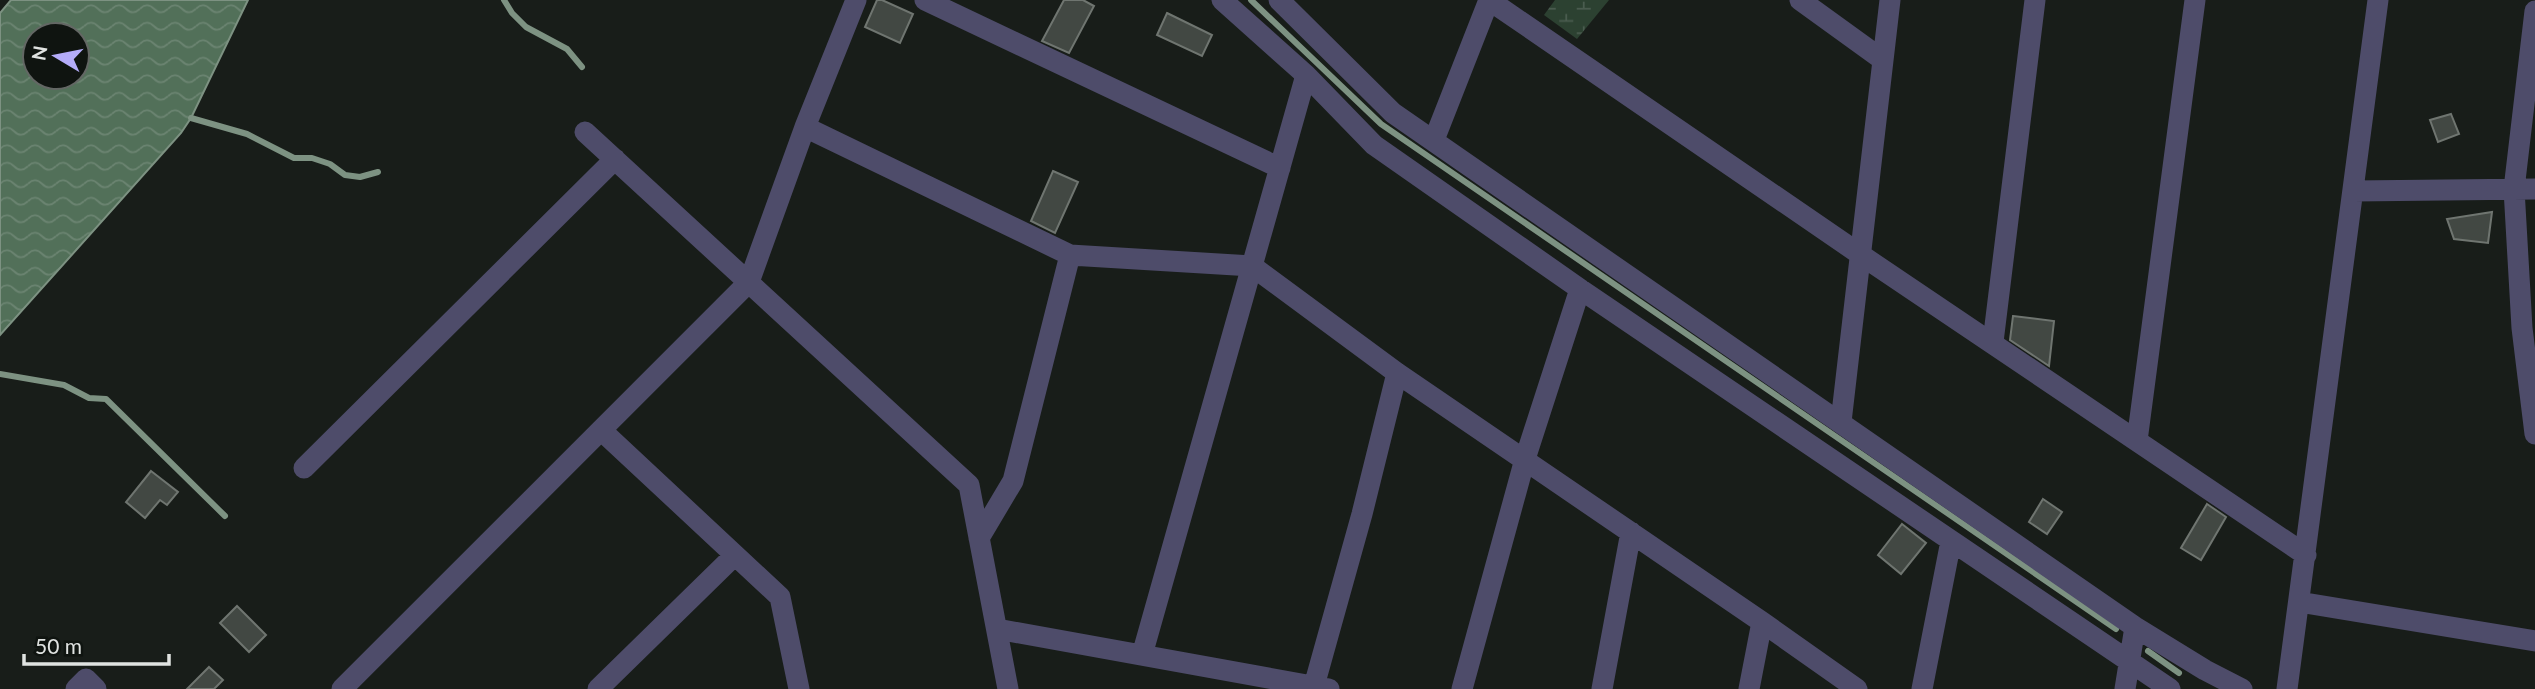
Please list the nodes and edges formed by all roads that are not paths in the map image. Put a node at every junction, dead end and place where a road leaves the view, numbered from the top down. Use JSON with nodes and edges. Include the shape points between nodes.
{"nodes":[{"id":1,"x":856,"y":0,"type":"edge"},
{"id":2,"x":925,"y":0,"type":"edge"},
{"id":3,"x":1222,"y":0,"type":"edge"},
{"id":4,"x":1279,"y":0,"type":"edge"},
{"id":5,"x":1489,"y":0,"type":"edge"},
{"id":6,"x":1800,"y":0,"type":"edge"},
{"id":7,"x":1890,"y":0,"type":"edge"},
{"id":8,"x":2035,"y":0,"type":"edge"},
{"id":9,"x":2195,"y":0,"type":"edge"},
{"id":10,"x":2378,"y":0,"type":"edge"},
{"id":11,"x":2535,"y":10,"type":"edge"},
{"id":12,"x":1883,"y":60,"type":"junction"},
{"id":13,"x":2531,"y":74,"type":"edge"},
{"id":14,"x":1306,"y":75,"type":"junction"},
{"id":15,"x":806,"y":127,"type":"junction"},
{"id":16,"x":586,"y":132,"type":"dead end"},
{"id":17,"x":1434,"y":140,"type":"junction"},
{"id":18,"x":615,"y":159,"type":"junction"},
{"id":19,"x":1280,"y":168,"type":"junction"},
{"id":20,"x":2524,"y":189,"type":"edge"},
{"id":21,"x":2354,"y":191,"type":"junction"},
{"id":22,"x":1861,"y":255,"type":"junction"},
{"id":23,"x":1070,"y":256,"type":"junction"},
{"id":24,"x":1252,"y":266,"type":"junction"},
{"id":25,"x":749,"y":282,"type":"junction"},
{"id":26,"x":1580,"y":289,"type":"junction"},
{"id":27,"x":2528,"y":330,"type":"edge"},
{"id":28,"x":1993,"y":342,"type":"junction"},
{"id":29,"x":1397,"y":373,"type":"junction"},
{"id":30,"x":1842,"y":422,"type":"junction"},
{"id":31,"x":601,"y":430,"type":"junction"},
{"id":32,"x":2535,"y":434,"type":"edge"},
{"id":33,"x":2137,"y":441,"type":"junction"},
{"id":34,"x":1525,"y":459,"type":"junction"},
{"id":35,"x":304,"y":468,"type":"dead end"},
{"id":36,"x":1631,"y":533,"type":"junction"},
{"id":37,"x":979,"y":538,"type":"junction"},
{"id":38,"x":1951,"y":541,"type":"junction"},
{"id":39,"x":735,"y":555,"type":"junction"},
{"id":40,"x":2306,"y":555,"type":"junction"},
{"id":41,"x":2299,"y":602,"type":"junction"},
{"id":42,"x":1762,"y":622,"type":"junction"},
{"id":43,"x":2134,"y":627,"type":"junction"},
{"id":44,"x":997,"y":629,"type":"junction"},
{"id":45,"x":2535,"y":641,"type":"edge"},
{"id":46,"x":1142,"y":655,"type":"junction"},
{"id":47,"x":2130,"y":661,"type":"junction"},
{"id":48,"x":1223,"y":679,"type":"edge"},
{"id":49,"x":1322,"y":688,"type":"edge"},
{"id":50,"x":76,"y":689,"type":"edge"},
{"id":51,"x":96,"y":689,"type":"edge"},
{"id":52,"x":342,"y":689,"type":"edge"},
{"id":53,"x":598,"y":689,"type":"edge"},
{"id":54,"x":799,"y":689,"type":"edge"},
{"id":55,"x":1008,"y":689,"type":"edge"},
{"id":56,"x":1462,"y":689,"type":"edge"},
{"id":57,"x":1602,"y":689,"type":"edge"},
{"id":58,"x":1749,"y":689,"type":"edge"},
{"id":59,"x":1857,"y":689,"type":"edge"},
{"id":60,"x":1923,"y":689,"type":"edge"},
{"id":61,"x":2124,"y":689,"type":"edge"},
{"id":62,"x":2171,"y":689,"type":"edge"},
{"id":63,"x":2242,"y":689,"type":"edge"},
{"id":64,"x":2287,"y":689,"type":"edge"}],
"edges":[{"from":1,"to":15,"type":"street"},
{"from":2,"to":19,"type":"street"},
{"from":3,"to":14,"type":"street"},
{"from":4,"to":17,"type":"street","via":[[1393,113]]},
{"from":5,"to":17,"type":"street"},
{"from":5,"to":22,"type":"street"},
{"from":6,"to":12,"type":"street"},
{"from":7,"to":12,"type":"street"},
{"from":8,"to":28,"type":"street"},
{"from":9,"to":33,"type":"street"},
{"from":10,"to":21,"type":"street"},
{"from":11,"to":13,"type":"street"},
{"from":12,"to":22,"type":"street"},
{"from":13,"to":20,"type":"street"},
{"from":14,"to":19,"type":"street"},
{"from":14,"to":26,"type":"street","via":[[1374,145]]},
{"from":15,"to":23,"type":"street"},
{"from":15,"to":25,"type":"street"},
{"from":16,"to":18,"type":"street"},
{"from":17,"to":30,"type":"street"},
{"from":18,"to":25,"type":"street"},
{"from":18,"to":35,"type":"street"},
{"from":19,"to":24,"type":"street"},
{"from":20,"to":21,"type":"street"},
{"from":20,"to":27,"type":"street"},
{"from":21,"to":40,"type":"street"},
{"from":22,"to":28,"type":"street"},
{"from":22,"to":30,"type":"street"},
{"from":23,"to":24,"type":"street"},
{"from":23,"to":37,"type":"street","via":[[1013,481]]},
{"from":24,"to":29,"type":"street"},
{"from":24,"to":46,"type":"street"},
{"from":25,"to":31,"type":"street"},
{"from":25,"to":37,"type":"street","via":[[969,485]]},
{"from":26,"to":34,"type":"street"},
{"from":26,"to":38,"type":"street"},
{"from":27,"to":32,"type":"street"},
{"from":28,"to":33,"type":"street"},
{"from":29,"to":34,"type":"street"},
{"from":29,"to":49,"type":"street"},
{"from":30,"to":43,"type":"street"},
{"from":31,"to":39,"type":"street"},
{"from":31,"to":52,"type":"street"},
{"from":33,"to":40,"type":"street"},
{"from":34,"to":36,"type":"street"},
{"from":34,"to":56,"type":"street"},
{"from":36,"to":42,"type":"street"},
{"from":36,"to":57,"type":"street"},
{"from":37,"to":44,"type":"street"},
{"from":38,"to":47,"type":"street"},
{"from":38,"to":60,"type":"street"},
{"from":39,"to":53,"type":"street"},
{"from":39,"to":54,"type":"street","via":[[780,597]]},
{"from":40,"to":41,"type":"street"},
{"from":41,"to":45,"type":"street"},
{"from":41,"to":64,"type":"street"},
{"from":42,"to":58,"type":"street"},
{"from":42,"to":59,"type":"street"},
{"from":43,"to":47,"type":"street"},
{"from":43,"to":63,"type":"street"},
{"from":44,"to":46,"type":"street"},
{"from":44,"to":55,"type":"street"},
{"from":46,"to":48,"type":"street"},
{"from":47,"to":61,"type":"street"},
{"from":47,"to":62,"type":"street"},
{"from":48,"to":49,"type":"street"},
{"from":50,"to":51,"type":"street","via":[[86,679]]}]}
